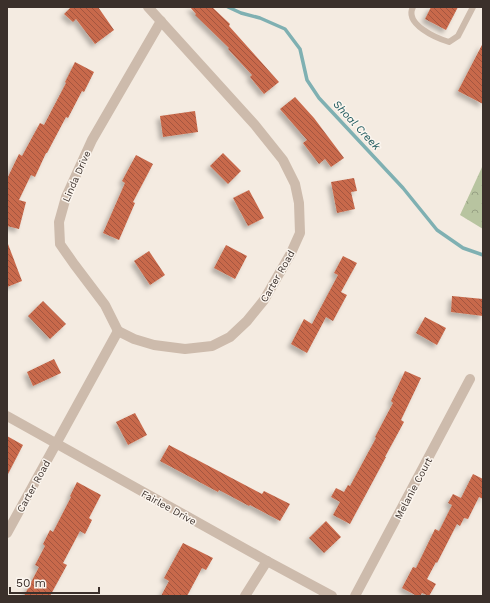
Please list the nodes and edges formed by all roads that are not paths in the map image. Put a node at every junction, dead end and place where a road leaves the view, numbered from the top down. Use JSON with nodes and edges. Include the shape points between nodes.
{"nodes":[{"id":1,"x":148,"y":7,"type":"edge"},
{"id":2,"x":412,"y":7,"type":"edge"},
{"id":3,"x":473,"y":7,"type":"edge"},
{"id":4,"x":161,"y":21,"type":"junction"},
{"id":5,"x":118,"y":330,"type":"junction"},
{"id":6,"x":470,"y":379,"type":"dead end"},
{"id":7,"x":7,"y":416,"type":"edge"},
{"id":8,"x":57,"y":444,"type":"junction"},
{"id":9,"x":7,"y":533,"type":"edge"},
{"id":10,"x":267,"y":561,"type":"junction"},
{"id":11,"x":245,"y":596,"type":"edge"},
{"id":12,"x":332,"y":596,"type":"edge"},
{"id":13,"x":355,"y":596,"type":"edge"}],
"edges":[{"from":1,"to":4,"type":"street","name":"Carter Road"},
{"from":2,"to":3,"type":"lane","via":[[412,19],[419,26],[439,39],[449,42],[458,36]]},
{"from":4,"to":5,"type":"street","name":"Linda Drive","via":[[92,140],[66,197],[59,222],[60,244],[105,304]]},
{"from":4,"to":5,"type":"street","name":"Carter Road","via":[[255,125],[283,160],[295,184],[299,203],[300,233],[264,300],[247,322],[230,337],[212,346],[185,349],[154,345],[134,339]]},
{"from":5,"to":8,"type":"street","name":"Carter Road"},
{"from":6,"to":13,"type":"street","name":"Melanie Court"},
{"from":7,"to":8,"type":"street","name":"Fairlee Drive"},
{"from":8,"to":9,"type":"street","name":"Carter Road"},
{"from":8,"to":10,"type":"street","name":"Fairlee Drive"},
{"from":10,"to":11,"type":"street"},
{"from":10,"to":12,"type":"street","name":"Fairlee Drive"}]}
